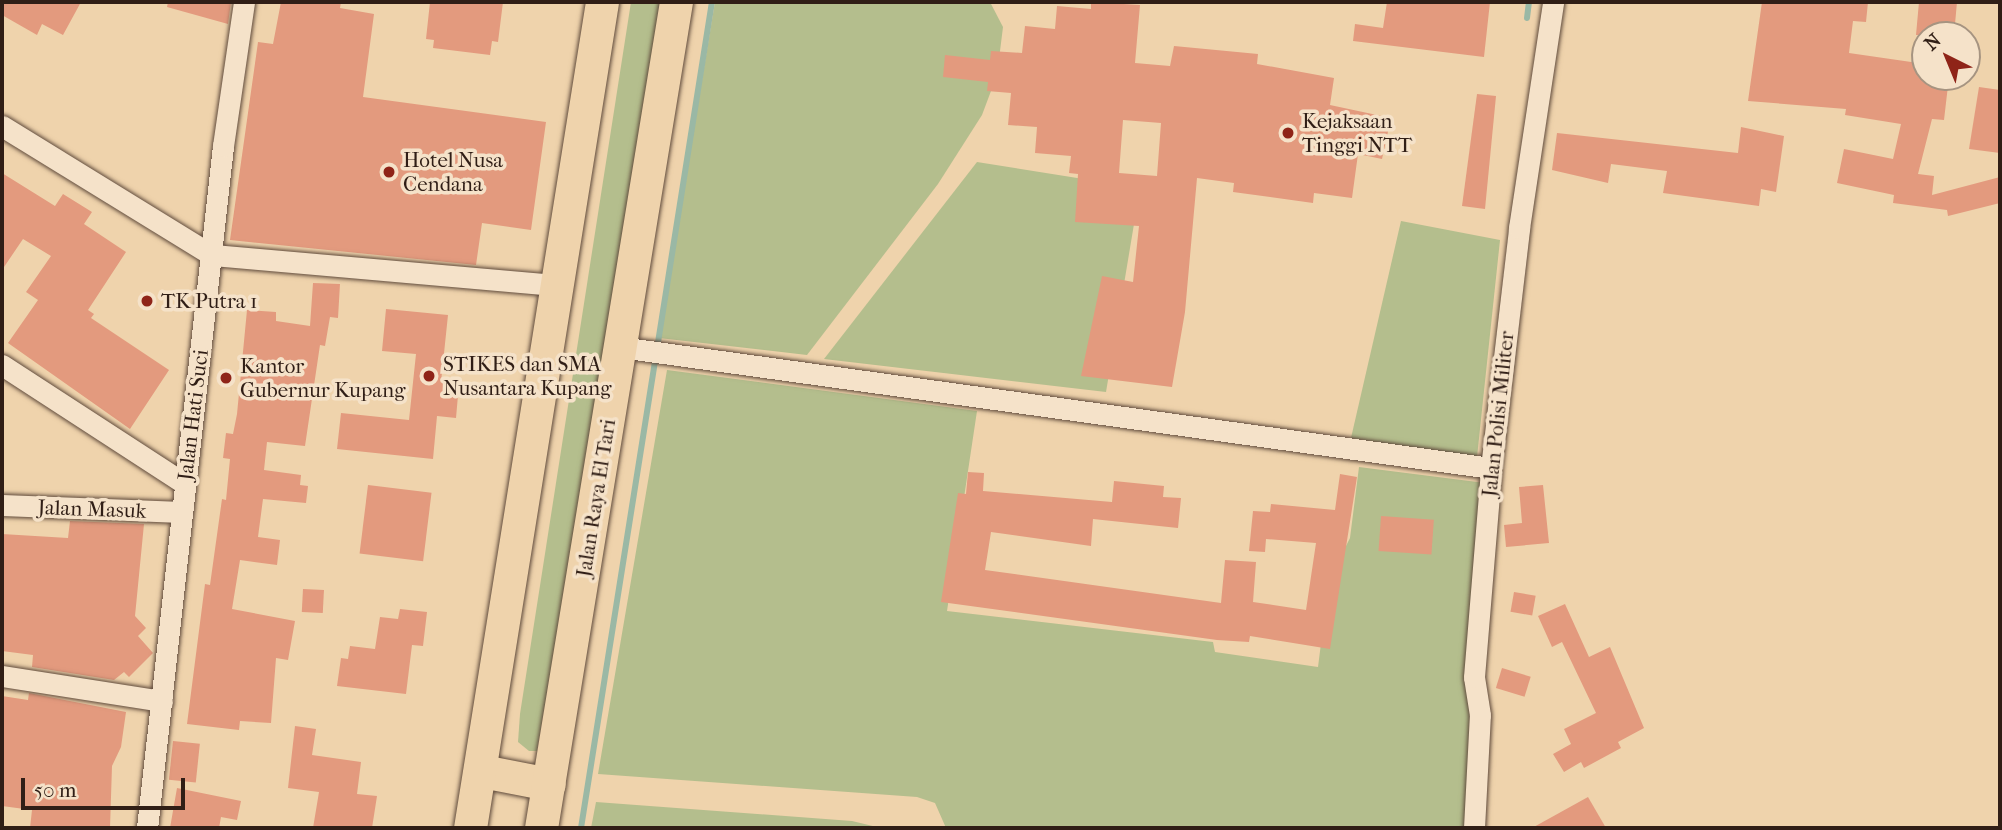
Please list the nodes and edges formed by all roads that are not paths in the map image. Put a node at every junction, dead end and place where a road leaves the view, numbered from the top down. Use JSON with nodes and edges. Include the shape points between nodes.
{"nodes":[{"id":1,"x":244,"y":2,"type":"edge"},
{"id":2,"x":602,"y":2,"type":"edge"},
{"id":3,"x":676,"y":2,"type":"edge"},
{"id":4,"x":1553,"y":2,"type":"edge"},
{"id":5,"x":2,"y":126,"type":"edge"},
{"id":6,"x":212,"y":255,"type":"junction"},
{"id":7,"x":556,"y":285,"type":"junction"},
{"id":8,"x":629,"y":348,"type":"junction"},
{"id":9,"x":2,"y":365,"type":"edge"},
{"id":10,"x":1491,"y":468,"type":"junction"},
{"id":11,"x":184,"y":483,"type":"junction"},
{"id":12,"x":2,"y":505,"type":"edge"},
{"id":13,"x":182,"y":512,"type":"junction"},
{"id":14,"x":2,"y":676,"type":"edge"},
{"id":15,"x":162,"y":701,"type":"junction"},
{"id":16,"x":482,"y":771,"type":"junction"},
{"id":17,"x":549,"y":785,"type":"junction"},
{"id":18,"x":147,"y":828,"type":"edge"},
{"id":19,"x":470,"y":828,"type":"edge"},
{"id":20,"x":541,"y":828,"type":"edge"},
{"id":21,"x":1474,"y":828,"type":"edge"}],
"edges":[{"from":1,"to":6,"type":"street","name":"Jalan Hati Suci"},
{"from":2,"to":7,"type":"main road"},
{"from":3,"to":8,"type":"main road","name":"Jalan Raya El Tari"},
{"from":4,"to":10,"type":"street","name":"Jalan Polisi Militer","via":[[1519,228]]},
{"from":5,"to":6,"type":"street"},
{"from":6,"to":7,"type":"street"},
{"from":6,"to":11,"type":"street","name":"Jalan Hati Suci"},
{"from":7,"to":16,"type":"main road"},
{"from":8,"to":10,"type":"street"},
{"from":8,"to":17,"type":"main road","name":"Jalan Raya El Tari"},
{"from":9,"to":11,"type":"street"},
{"from":10,"to":21,"type":"street","name":"Jalan Polisi Militer","via":[[1474,677],[1480,715]]},
{"from":11,"to":13,"type":"street","name":"Jalan Hati Suci"},
{"from":12,"to":13,"type":"street","name":"Jalan Masuk"},
{"from":13,"to":15,"type":"street","name":"Jalan Hati Suci"},
{"from":14,"to":15,"type":"street"},
{"from":15,"to":18,"type":"street","name":"Jalan Hati Suci"},
{"from":16,"to":17,"type":"main road"},
{"from":16,"to":19,"type":"main road"},
{"from":17,"to":20,"type":"main road","name":"Jalan Raya El Tari"}]}
